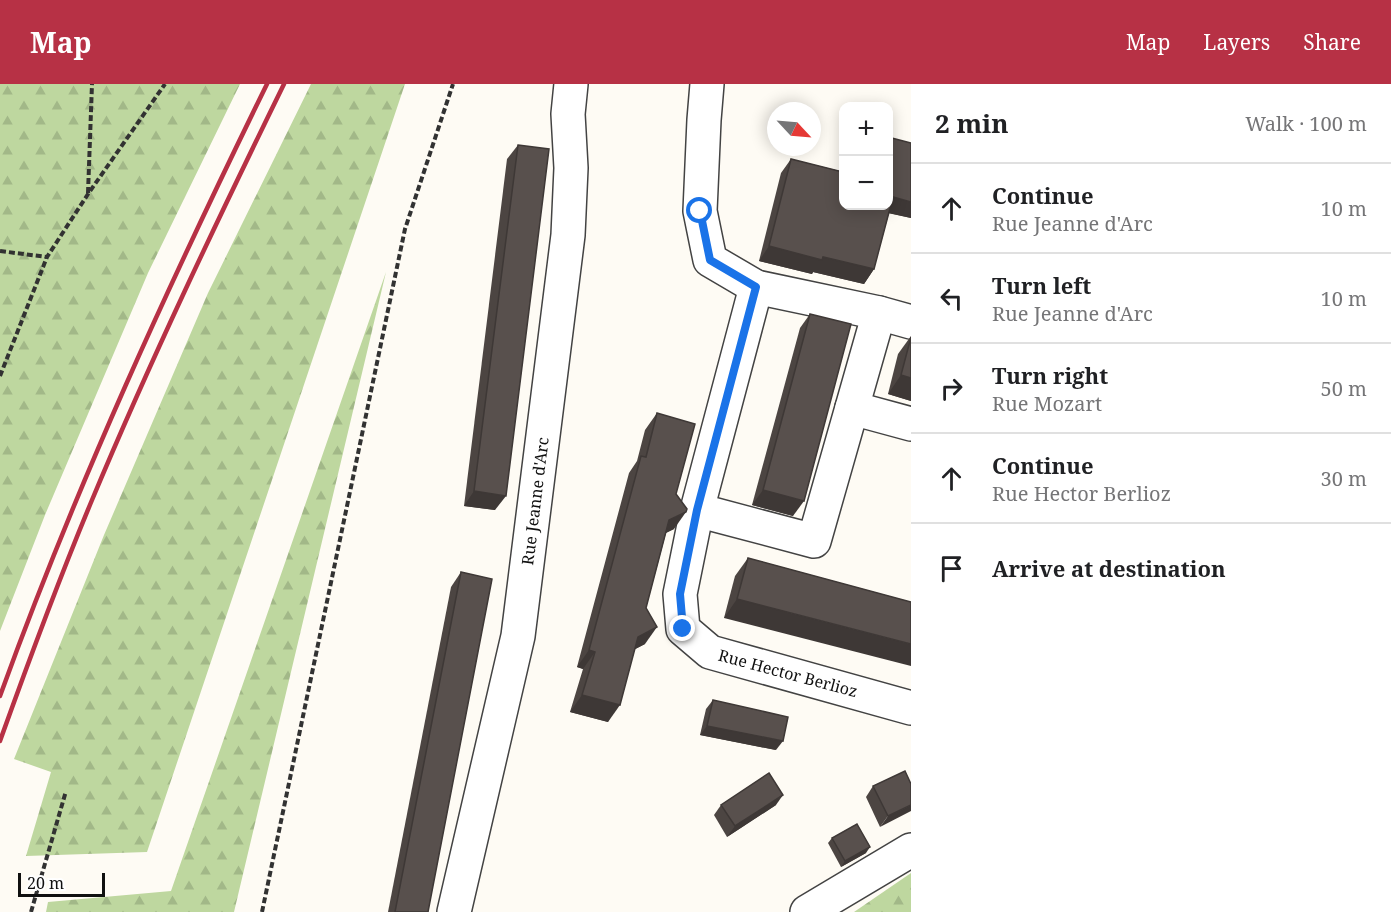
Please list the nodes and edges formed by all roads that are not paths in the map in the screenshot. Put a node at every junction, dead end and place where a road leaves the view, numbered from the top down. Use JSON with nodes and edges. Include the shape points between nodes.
{"nodes":[{"id":1,"x":572,"y":84,"type":"edge"},
{"id":2,"x":707,"y":84,"type":"edge"},
{"id":3,"x":756,"y":287,"type":"junction"},
{"id":4,"x":879,"y":313,"type":"junction"},
{"id":5,"x":911,"y":322,"type":"edge"},
{"id":6,"x":852,"y":408,"type":"junction"},
{"id":7,"x":911,"y":424,"type":"edge"},
{"id":8,"x":697,"y":510,"type":"junction"},
{"id":9,"x":911,"y":708,"type":"edge"},
{"id":10,"x":911,"y":850,"type":"edge"},
{"id":11,"x":453,"y":912,"type":"edge"},
{"id":12,"x":807,"y":912,"type":"edge"}],
"edges":[{"from":1,"to":11,"type":"street","name":"Rue Jeanne d'Arc","via":[[568,114],[568,235],[518,636]]},
{"from":2,"to":3,"type":"street","via":[[700,211],[710,260]]},
{"from":3,"to":4,"type":"street"},
{"from":3,"to":8,"type":"street","name":"Rue Hector Berlioz"},
{"from":4,"to":5,"type":"street"},
{"from":4,"to":6,"type":"street"},
{"from":6,"to":7,"type":"street"},
{"from":6,"to":8,"type":"street","via":[[814,541]]},
{"from":8,"to":9,"type":"street","name":"Rue Hector Berlioz","via":[[680,594],[683,629],[710,652]]},
{"from":10,"to":12,"type":"street"}]}
